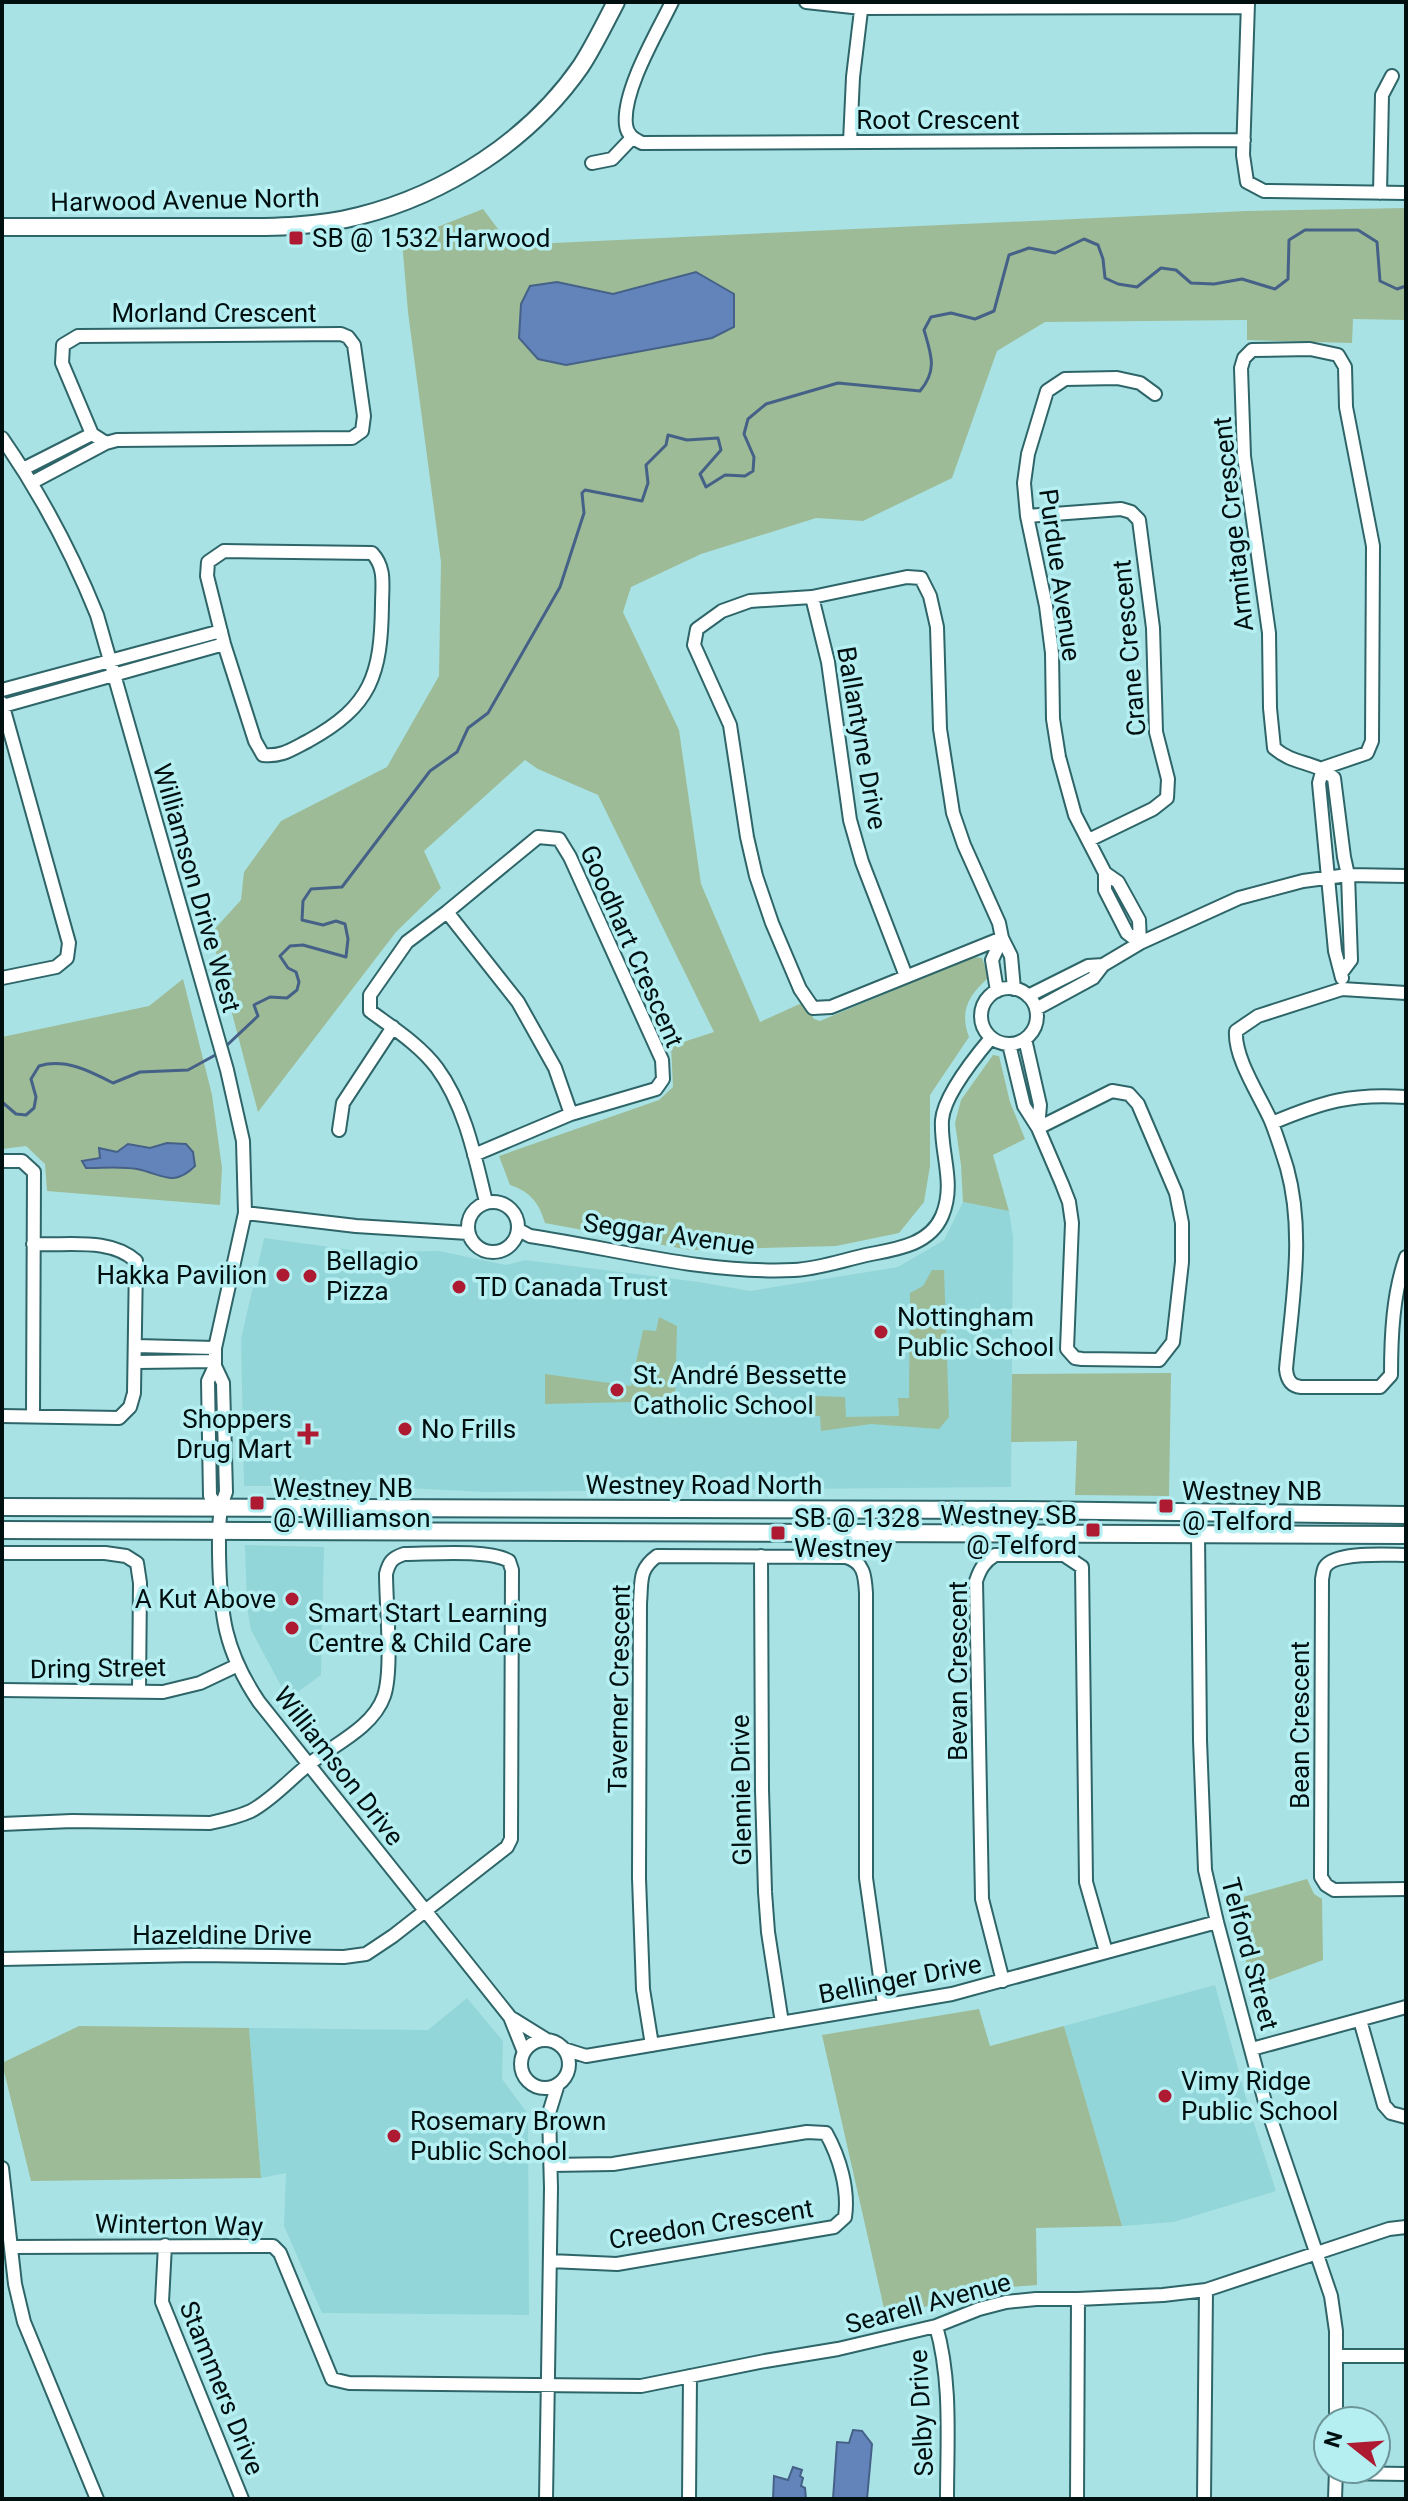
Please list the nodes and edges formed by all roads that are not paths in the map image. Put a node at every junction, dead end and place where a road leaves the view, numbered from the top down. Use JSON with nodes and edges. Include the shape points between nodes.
{"nodes":[{"id":1,"x":616,"y":2,"type":"edge"},
{"id":2,"x":672,"y":2,"type":"edge"},
{"id":3,"x":806,"y":2,"type":"edge"},
{"id":4,"x":862,"y":5,"type":"edge"},
{"id":5,"x":1247,"y":5,"type":"edge"},
{"id":6,"x":1392,"y":76,"type":"dead end"},
{"id":7,"x":632,"y":138,"type":"junction"},
{"id":8,"x":1244,"y":140,"type":"junction"},
{"id":9,"x":850,"y":142,"type":"junction"},
{"id":10,"x":592,"y":163,"type":"dead end"},
{"id":11,"x":1380,"y":193,"type":"junction"},
{"id":12,"x":1406,"y":193,"type":"edge"},
{"id":13,"x":2,"y":227,"type":"edge"},
{"id":14,"x":1155,"y":394,"type":"dead end"},
{"id":15,"x":2,"y":428,"type":"edge"},
{"id":16,"x":92,"y":434,"type":"junction"},
{"id":17,"x":4,"y":441,"type":"edge"},
{"id":18,"x":106,"y":443,"type":"junction"},
{"id":19,"x":23,"y":469,"type":"junction"},
{"id":20,"x":31,"y":483,"type":"junction"},
{"id":21,"x":1027,"y":516,"type":"junction"},
{"id":22,"x":812,"y":597,"type":"junction"},
{"id":23,"x":222,"y":638,"type":"junction"},
{"id":24,"x":113,"y":668,"type":"junction"},
{"id":25,"x":2,"y":690,"type":"edge"},
{"id":26,"x":2,"y":704,"type":"edge"},
{"id":27,"x":1323,"y":768,"type":"junction"},
{"id":28,"x":1089,"y":840,"type":"junction"},
{"id":29,"x":1348,"y":875,"type":"junction"},
{"id":30,"x":1406,"y":876,"type":"edge"},
{"id":31,"x":1329,"y":878,"type":"junction"},
{"id":32,"x":447,"y":912,"type":"junction"},
{"id":33,"x":1002,"y":938,"type":"junction"},
{"id":34,"x":1140,"y":943,"type":"junction"},
{"id":35,"x":1103,"y":965,"type":"junction"},
{"id":36,"x":1342,"y":972,"type":"junction"},
{"id":37,"x":906,"y":976,"type":"junction"},
{"id":38,"x":2,"y":978,"type":"edge"},
{"id":39,"x":1014,"y":989,"type":"junction"},
{"id":40,"x":1342,"y":989,"type":"junction"},
{"id":41,"x":997,"y":991,"type":"junction"},
{"id":42,"x":1406,"y":993,"type":"edge"},
{"id":43,"x":1028,"y":996,"type":"junction"},
{"id":44,"x":1036,"y":1009,"type":"junction"},
{"id":45,"x":393,"y":1027,"type":"junction"},
{"id":46,"x":991,"y":1038,"type":"junction"},
{"id":47,"x":1025,"y":1039,"type":"junction"},
{"id":48,"x":1009,"y":1044,"type":"junction"},
{"id":49,"x":1406,"y":1097,"type":"edge"},
{"id":50,"x":571,"y":1114,"type":"junction"},
{"id":51,"x":1272,"y":1123,"type":"junction"},
{"id":52,"x":1038,"y":1128,"type":"junction"},
{"id":53,"x":339,"y":1130,"type":"dead end"},
{"id":54,"x":474,"y":1155,"type":"junction"},
{"id":55,"x":2,"y":1161,"type":"edge"},
{"id":56,"x":486,"y":1202,"type":"junction"},
{"id":57,"x":245,"y":1213,"type":"junction"},
{"id":58,"x":519,"y":1230,"type":"junction"},
{"id":59,"x":468,"y":1233,"type":"junction"},
{"id":60,"x":33,"y":1244,"type":"junction"},
{"id":61,"x":1406,"y":1257,"type":"edge"},
{"id":62,"x":136,"y":1346,"type":"junction"},
{"id":63,"x":215,"y":1358,"type":"junction"},
{"id":64,"x":137,"y":1362,"type":"junction"},
{"id":65,"x":2,"y":1416,"type":"edge"},
{"id":66,"x":33,"y":1416,"type":"junction"},
{"id":67,"x":2,"y":1507,"type":"edge"},
{"id":68,"x":219,"y":1508,"type":"junction"},
{"id":69,"x":1200,"y":1511,"type":"junction"},
{"id":70,"x":1406,"y":1515,"type":"edge"},
{"id":71,"x":2,"y":1530,"type":"edge"},
{"id":72,"x":219,"y":1530,"type":"junction"},
{"id":73,"x":1198,"y":1533,"type":"junction"},
{"id":74,"x":1406,"y":1535,"type":"edge"},
{"id":75,"x":2,"y":1553,"type":"edge"},
{"id":76,"x":1406,"y":1555,"type":"edge"},
{"id":77,"x":761,"y":1556,"type":"junction"},
{"id":78,"x":238,"y":1665,"type":"junction"},
{"id":79,"x":2,"y":1690,"type":"edge"},
{"id":80,"x":139,"y":1691,"type":"junction"},
{"id":81,"x":309,"y":1764,"type":"junction"},
{"id":82,"x":2,"y":1824,"type":"edge"},
{"id":83,"x":1406,"y":1889,"type":"edge"},
{"id":84,"x":426,"y":1909,"type":"junction"},
{"id":85,"x":1217,"y":1922,"type":"junction"},
{"id":86,"x":1106,"y":1952,"type":"junction"},
{"id":87,"x":2,"y":1959,"type":"edge"},
{"id":88,"x":1003,"y":1981,"type":"junction"},
{"id":89,"x":884,"y":2005,"type":"junction"},
{"id":90,"x":1406,"y":2007,"type":"edge"},
{"id":91,"x":510,"y":2017,"type":"junction"},
{"id":92,"x":1360,"y":2020,"type":"junction"},
{"id":93,"x":782,"y":2023,"type":"junction"},
{"id":94,"x":547,"y":2040,"type":"junction"},
{"id":95,"x":652,"y":2045,"type":"junction"},
{"id":96,"x":564,"y":2049,"type":"junction"},
{"id":97,"x":1252,"y":2049,"type":"junction"},
{"id":98,"x":524,"y":2052,"type":"junction"},
{"id":99,"x":586,"y":2056,"type":"junction"},
{"id":100,"x":567,"y":2073,"type":"junction"},
{"id":101,"x":558,"y":2084,"type":"junction"},
{"id":102,"x":535,"y":2086,"type":"junction"},
{"id":103,"x":549,"y":2113,"type":"junction"},
{"id":104,"x":1406,"y":2117,"type":"edge"},
{"id":105,"x":551,"y":2165,"type":"junction"},
{"id":106,"x":2,"y":2168,"type":"edge"},
{"id":107,"x":1406,"y":2227,"type":"edge"},
{"id":108,"x":165,"y":2245,"type":"junction"},
{"id":109,"x":12,"y":2247,"type":"junction"},
{"id":110,"x":1317,"y":2253,"type":"junction"},
{"id":111,"x":550,"y":2261,"type":"junction"},
{"id":112,"x":1206,"y":2290,"type":"junction"},
{"id":113,"x":1078,"y":2299,"type":"junction"},
{"id":114,"x":936,"y":2326,"type":"junction"},
{"id":115,"x":1336,"y":2356,"type":"junction"},
{"id":116,"x":1406,"y":2356,"type":"edge"},
{"id":117,"x":690,"y":2376,"type":"junction"},
{"id":118,"x":548,"y":2384,"type":"junction"},
{"id":119,"x":1336,"y":2405,"type":"edge"},
{"id":120,"x":97,"y":2499,"type":"edge"},
{"id":121,"x":242,"y":2499,"type":"edge"},
{"id":122,"x":546,"y":2499,"type":"edge"},
{"id":123,"x":689,"y":2499,"type":"edge"},
{"id":124,"x":947,"y":2499,"type":"edge"},
{"id":125,"x":1077,"y":2499,"type":"edge"},
{"id":126,"x":1204,"y":2499,"type":"edge"}],
"edges":[{"from":1,"to":13,"type":"main road","name":"Harwood Avenue North","via":[[580,66],[544,110],[469,170],[412,199],[359,217],[277,227]]},
{"from":2,"to":7,"type":"street","via":[[630,91],[626,127]]},
{"from":3,"to":4,"type":"street"},
{"from":4,"to":5,"type":"street"},
{"from":4,"to":9,"type":"street"},
{"from":5,"to":8,"type":"street"},
{"from":6,"to":11,"type":"street","via":[[1382,95]]},
{"from":7,"to":9,"type":"street","name":"Root Crescent","via":[[642,143]]},
{"from":7,"to":10,"type":"street","via":[[612,159]]},
{"from":8,"to":9,"type":"street","name":"Root Crescent"},
{"from":8,"to":11,"type":"street","via":[[1247,182],[1264,191]]},
{"from":11,"to":12,"type":"street"},
{"from":14,"to":21,"type":"street","name":"Purdue Avenue","via":[[1140,383],[1117,378],[1065,379],[1047,391],[1028,454]]},
{"from":15,"to":17,"type":"street","name":"Williamson Drive West"},
{"from":16,"to":18,"type":"street"},
{"from":16,"to":18,"type":"street","name":"Morland Crescent","via":[[62,363],[63,345],[78,336],[341,334],[354,345],[364,416],[362,431],[352,438]]},
{"from":16,"to":19,"type":"street"},
{"from":17,"to":19,"type":"street","name":"Williamson Drive West"},
{"from":18,"to":20,"type":"street","name":"Morland Crescent"},
{"from":19,"to":20,"type":"street","name":"Williamson Drive West"},
{"from":20,"to":24,"type":"street","name":"Williamson Drive West","via":[[77,565]]},
{"from":21,"to":28,"type":"street","name":"Purdue Avenue","via":[[1046,606],[1059,757],[1075,815]]},
{"from":21,"to":28,"type":"street","name":"Crane Crescent","via":[[1121,509],[1139,520],[1153,628],[1156,732],[1168,779],[1167,798]]},
{"from":22,"to":33,"type":"street","via":[[921,578],[937,627],[940,729],[953,813]]},
{"from":22,"to":37,"type":"street","name":"Ballantyne Drive","via":[[828,662],[850,820]]},
{"from":22,"to":37,"type":"street","via":[[750,601],[722,611],[697,629],[694,645],[730,725],[756,876],[800,989],[813,1008],[831,1007]]},
{"from":23,"to":23,"type":"street","via":[[207,576],[208,562],[224,551],[372,553],[380,562],[382,637],[368,687],[350,713],[279,757],[263,755],[255,741]]},
{"from":23,"to":24,"type":"street"},
{"from":24,"to":25,"type":"street"},
{"from":24,"to":26,"type":"street"},
{"from":24,"to":57,"type":"street","name":"Williamson Drive West","via":[[227,1070],[243,1141]]},
{"from":26,"to":38,"type":"street","via":[[69,943],[67,958],[56,967]]},
{"from":27,"to":27,"type":"street","name":"Armitage Crescent","via":[[1367,753],[1372,741],[1373,546],[1346,407],[1345,367],[1338,355],[1325,350],[1252,350],[1241,368],[1244,456],[1269,633],[1274,748],[1287,759]]},
{"from":27,"to":29,"type":"street","via":[[1334,778]]},
{"from":27,"to":31,"type":"street","via":[[1319,783]]},
{"from":28,"to":34,"type":"street","name":"Purdue Avenue","via":[[1122,925]]},
{"from":29,"to":30,"type":"street"},
{"from":29,"to":31,"type":"street"},
{"from":29,"to":36,"type":"street","via":[[1351,960]]},
{"from":31,"to":34,"type":"street","via":[[1268,888]]},
{"from":31,"to":36,"type":"street","via":[[1335,951]]},
{"from":32,"to":45,"type":"street","name":"Goodhart Crescent","via":[[407,942],[370,995],[370,1011]]},
{"from":32,"to":50,"type":"street","via":[[518,1002],[555,1068]]},
{"from":32,"to":50,"type":"street","name":"Goodhart Crescent","via":[[538,837],[559,839],[565,848],[662,1060],[663,1079],[656,1089]]},
{"from":33,"to":37,"type":"street"},
{"from":33,"to":39,"type":"street","via":[[1011,956]]},
{"from":33,"to":41,"type":"street","via":[[992,960]]},
{"from":34,"to":35,"type":"street"},
{"from":35,"to":43,"type":"street","via":[[1088,966]]},
{"from":35,"to":44,"type":"street","via":[[1093,978]]},
{"from":36,"to":40,"type":"street"},
{"from":39,"to":41,"type":"street"},
{"from":39,"to":43,"type":"street"},
{"from":40,"to":42,"type":"street"},
{"from":40,"to":51,"type":"street","via":[[1258,1016],[1236,1031],[1237,1049]]},
{"from":41,"to":46,"type":"street","via":[[981,1013]]},
{"from":43,"to":44,"type":"street"},
{"from":44,"to":47,"type":"street","via":[[1035,1026]]},
{"from":45,"to":53,"type":"street","via":[[343,1103]]},
{"from":45,"to":54,"type":"street","name":"Goodhart Crescent","via":[[437,1066],[454,1096]]},
{"from":46,"to":48,"type":"street"},
{"from":46,"to":58,"type":"street","name":"Seggar Avenue","via":[[942,1118],[948,1200],[940,1220],[922,1240],[905,1247],[796,1270],[728,1268]]},
{"from":47,"to":48,"type":"street"},
{"from":47,"to":52,"type":"street","via":[[1040,1105]]},
{"from":48,"to":52,"type":"street","via":[[1024,1106]]},
{"from":49,"to":51,"type":"street","via":[[1347,1097]]},
{"from":50,"to":54,"type":"street","name":"Goodhart Crescent"},
{"from":51,"to":61,"type":"street","via":[[1296,1209],[1286,1369],[1290,1382],[1301,1387],[1380,1387],[1391,1375],[1391,1340]]},
{"from":52,"to":52,"type":"street","via":[[1069,1202],[1072,1223],[1067,1349],[1082,1359],[1159,1360],[1173,1342],[1182,1223],[1176,1193],[1138,1104],[1129,1094],[1112,1091]]},
{"from":54,"to":56,"type":"street","name":"Goodhart Crescent"},
{"from":55,"to":60,"type":"street","via":[[22,1161],[34,1172]]},
{"from":56,"to":58,"type":"street","via":[[512,1209]]},
{"from":56,"to":59,"type":"street","via":[[470,1219]]},
{"from":57,"to":59,"type":"street"},
{"from":57,"to":63,"type":"street","name":"Williamson Drive West"},
{"from":58,"to":59,"type":"street","via":[[512,1245],[496,1254],[477,1247]]},
{"from":60,"to":62,"type":"street","via":[[109,1246],[136,1261]]},
{"from":60,"to":66,"type":"street"},
{"from":62,"to":63,"type":"street"},
{"from":62,"to":64,"type":"street"},
{"from":63,"to":64,"type":"street"},
{"from":63,"to":68,"type":"street","name":"Williamson Drive West","via":[[223,1383],[226,1492]]},
{"from":64,"to":66,"type":"street","via":[[130,1407],[119,1418]]},
{"from":65,"to":66,"type":"street"},
{"from":67,"to":68,"type":"main road","name":"Westney Road North"},
{"from":68,"to":69,"type":"main road","name":"Westney Road North"},
{"from":68,"to":72,"type":"street","name":"Williamson Drive"},
{"from":69,"to":70,"type":"main road","name":"Westney Road North"},
{"from":69,"to":73,"type":"street","name":"Telford Street"},
{"from":71,"to":72,"type":"main road","name":"Westney Road North"},
{"from":72,"to":73,"type":"main road","name":"Westney Road North"},
{"from":72,"to":78,"type":"street","name":"Williamson Drive","via":[[222,1621]]},
{"from":73,"to":74,"type":"main road","name":"Westney Road North"},
{"from":73,"to":85,"type":"street","name":"Telford Street","via":[[1203,1843]]},
{"from":75,"to":80,"type":"street","via":[[105,1553],[137,1563]]},
{"from":76,"to":83,"type":"street","name":"Bean Crescent","via":[[1333,1560],[1322,1579],[1321,1840],[1321,1877],[1334,1890]]},
{"from":77,"to":89,"type":"street","name":"Taverner Crescent","via":[[846,1557],[856,1560],[865,1576],[866,1878]]},
{"from":77,"to":93,"type":"street","name":"Glennie Drive","via":[[765,1892]]},
{"from":77,"to":95,"type":"street","name":"Taverner Crescent","via":[[657,1556],[642,1574],[639,1878],[643,1989]]},
{"from":78,"to":80,"type":"street","name":"Dring Street","via":[[187,1688]]},
{"from":78,"to":81,"type":"street","name":"Williamson Drive","via":[[259,1702]]},
{"from":79,"to":80,"type":"street","name":"Dring Street"},
{"from":81,"to":82,"type":"street","via":[[267,1801],[231,1819]]},
{"from":81,"to":84,"type":"street","name":"Williamson Drive"},
{"from":81,"to":84,"type":"street","name":"Hazeldine Drive","via":[[363,1725],[383,1700],[389,1563],[404,1554],[500,1556],[509,1561],[511,1839]]},
{"from":84,"to":87,"type":"street","name":"Hazeldine Drive","via":[[366,1954],[344,1957]]},
{"from":84,"to":91,"type":"street","name":"Williamson Drive"},
{"from":85,"to":86,"type":"street","name":"Bellinger Drive"},
{"from":85,"to":97,"type":"street","name":"Telford Street"},
{"from":86,"to":88,"type":"street","name":"Bellinger Drive"},
{"from":86,"to":88,"type":"street","name":"Bevan Crescent","via":[[1086,1882],[1082,1567],[1064,1555],[995,1555],[986,1560],[976,1581],[982,1899]]},
{"from":88,"to":89,"type":"street","name":"Bellinger Drive"},
{"from":89,"to":93,"type":"street","name":"Bellinger Drive"},
{"from":90,"to":92,"type":"street"},
{"from":91,"to":94,"type":"street","name":"Williamson Drive"},
{"from":91,"to":98,"type":"street","name":"Williamson Drive"},
{"from":92,"to":97,"type":"street"},
{"from":92,"to":104,"type":"street","via":[[1384,2105]]},
{"from":93,"to":95,"type":"street","name":"Bellinger Drive"},
{"from":94,"to":96,"type":"street"},
{"from":94,"to":98,"type":"street"},
{"from":95,"to":99,"type":"street","name":"Bellinger Drive"},
{"from":96,"to":99,"type":"street","name":"Bellinger Drive"},
{"from":96,"to":100,"type":"street"},
{"from":97,"to":110,"type":"street","name":"Telford Street"},
{"from":98,"to":102,"type":"street","via":[[522,2070]]},
{"from":99,"to":100,"type":"street"},
{"from":100,"to":101,"type":"street"},
{"from":101,"to":102,"type":"street"},
{"from":101,"to":103,"type":"street"},
{"from":102,"to":103,"type":"street"},
{"from":103,"to":105,"type":"street"},
{"from":105,"to":111,"type":"street"},
{"from":105,"to":111,"type":"street","name":"Creedon Crescent","via":[[613,2164],[826,2133],[848,2199],[845,2217],[834,2227],[617,2264]]},
{"from":106,"to":109,"type":"street"},
{"from":107,"to":110,"type":"street","name":"Searell Avenue"},
{"from":108,"to":109,"type":"street","name":"Winterton Way"},
{"from":108,"to":118,"type":"street","name":"Winterton Way","via":[[273,2246],[332,2379]]},
{"from":108,"to":121,"type":"street","name":"Stammers Drive","via":[[162,2302]]},
{"from":109,"to":120,"type":"street","via":[[24,2322]]},
{"from":110,"to":112,"type":"street","name":"Searell Avenue"},
{"from":110,"to":115,"type":"street","name":"Telford Street","via":[[1334,2312]]},
{"from":111,"to":118,"type":"street"},
{"from":112,"to":113,"type":"street","name":"Searell Avenue"},
{"from":112,"to":126,"type":"street"},
{"from":113,"to":114,"type":"street","name":"Searell Avenue","via":[[1006,2302]]},
{"from":113,"to":125,"type":"street"},
{"from":114,"to":117,"type":"street","name":"Searell Avenue"},
{"from":114,"to":124,"type":"street","name":"Selby Drive","via":[[945,2372]]},
{"from":115,"to":116,"type":"street"},
{"from":115,"to":119,"type":"street","name":"Telford Street"},
{"from":117,"to":118,"type":"street","name":"Searell Avenue","via":[[641,2386]]},
{"from":117,"to":123,"type":"street"},
{"from":118,"to":122,"type":"street"}]}
